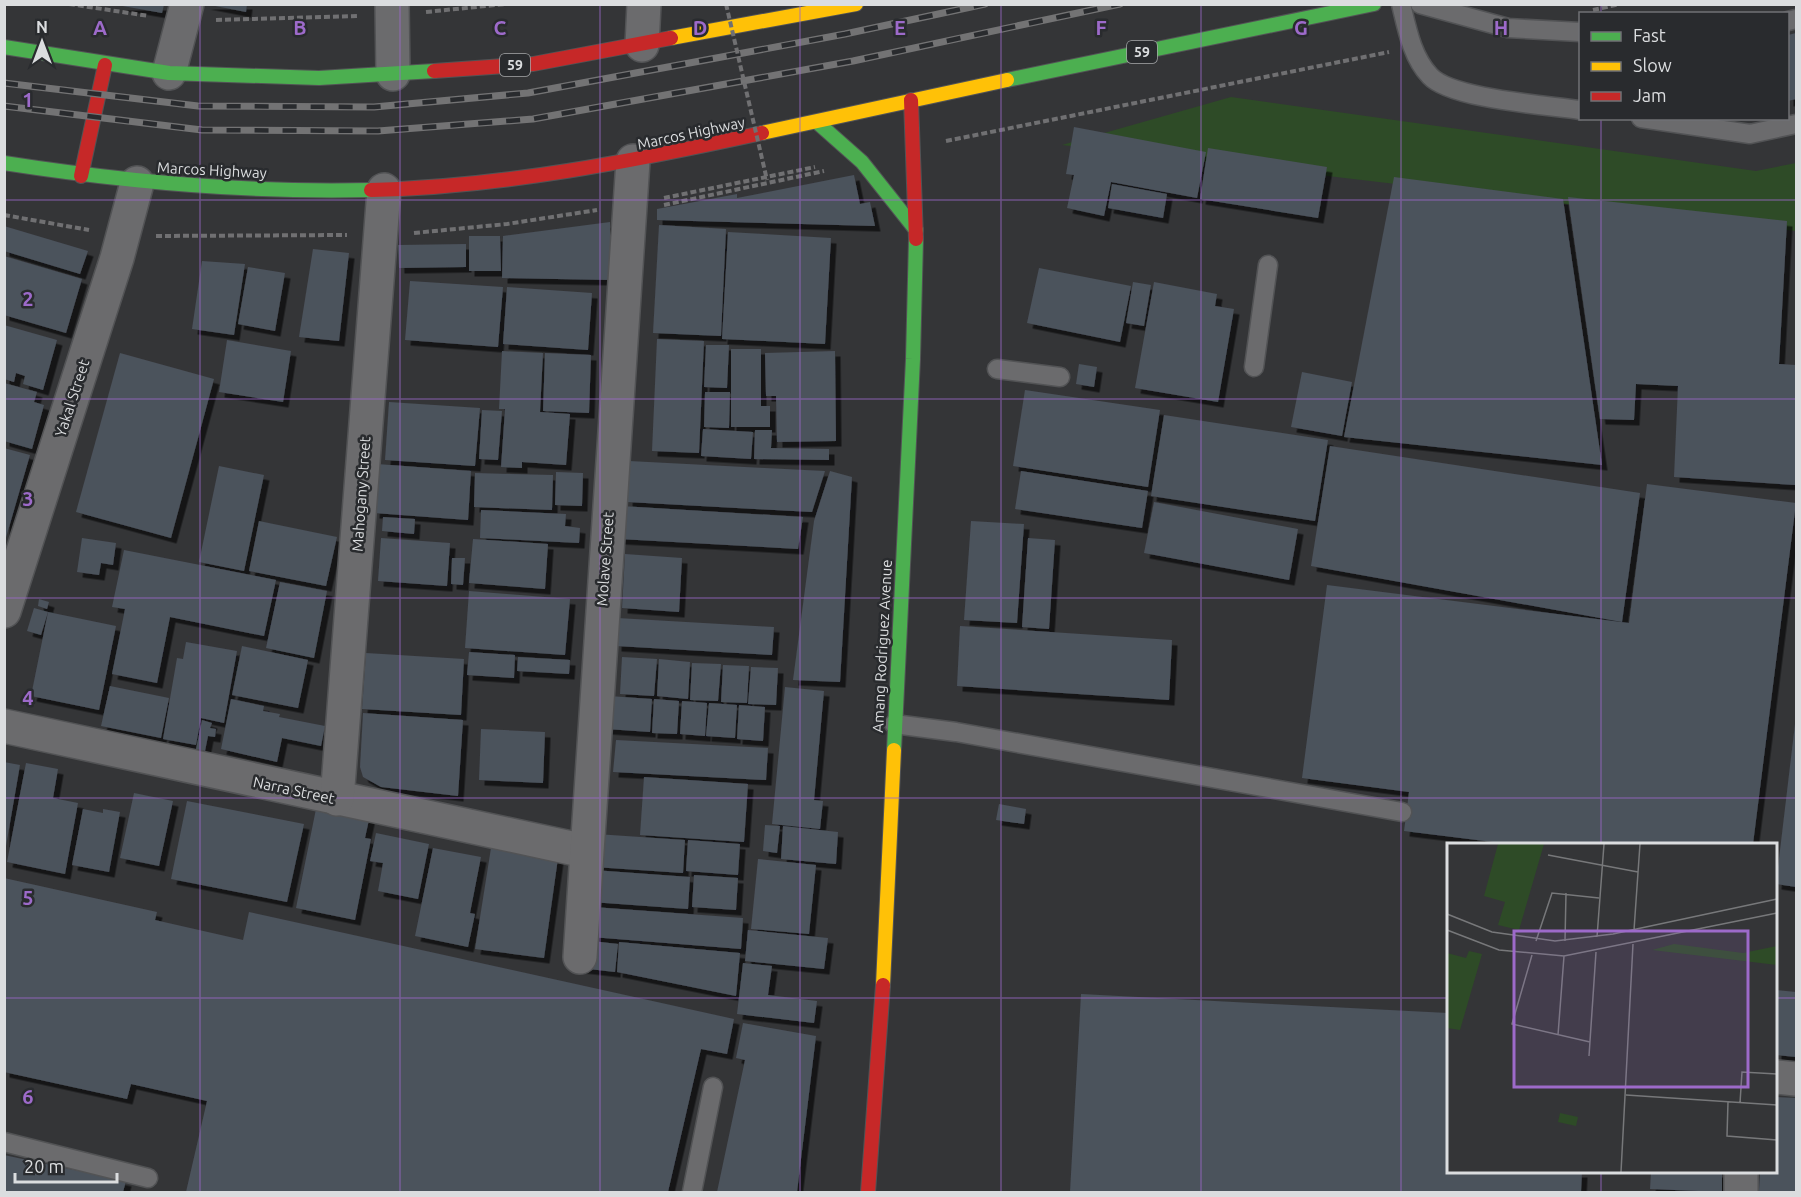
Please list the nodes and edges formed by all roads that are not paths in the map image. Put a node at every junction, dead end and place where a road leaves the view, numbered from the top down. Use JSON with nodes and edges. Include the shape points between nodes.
{"nodes":[{"id":1,"x":644,"y":4,"type":"edge"},
{"id":2,"x":856,"y":4,"type":"edge"},
{"id":3,"x":1374,"y":4,"type":"edge"},
{"id":4,"x":1401,"y":4,"type":"edge"},
{"id":5,"x":1420,"y":4,"type":"edge"},
{"id":6,"x":392,"y":10,"type":"edge"},
{"id":7,"x":184,"y":13,"type":"edge"},
{"id":8,"x":1579,"y":32,"type":"edge"},
{"id":9,"x":642,"y":45,"type":"junction"},
{"id":10,"x":4,"y":47,"type":"edge"},
{"id":11,"x":105,"y":65,"type":"junction"},
{"id":12,"x":169,"y":73,"type":"junction"},
{"id":13,"x":393,"y":74,"type":"junction"},
{"id":14,"x":911,"y":100,"type":"junction"},
{"id":15,"x":1579,"y":110,"type":"edge"},
{"id":16,"x":1655,"y":120,"type":"edge"},
{"id":17,"x":818,"y":123,"type":"junction"},
{"id":18,"x":1797,"y":124,"type":"edge"},
{"id":19,"x":633,"y":161,"type":"junction"},
{"id":20,"x":4,"y":163,"type":"edge"},
{"id":21,"x":81,"y":176,"type":"junction"},
{"id":22,"x":137,"y":183,"type":"junction"},
{"id":23,"x":384,"y":190,"type":"junction"},
{"id":24,"x":916,"y":230,"type":"junction"},
{"id":25,"x":1268,"y":265,"type":"dead end"},
{"id":26,"x":1254,"y":367,"type":"dead end"},
{"id":27,"x":997,"y":369,"type":"dead end"},
{"id":28,"x":1060,"y":377,"type":"dead end"},
{"id":29,"x":4,"y":611,"type":"edge"},
{"id":30,"x":894,"y":724,"type":"junction"},
{"id":31,"x":4,"y":726,"type":"edge"},
{"id":32,"x":337,"y":799,"type":"junction"},
{"id":33,"x":1402,"y":812,"type":"dead end"},
{"id":34,"x":585,"y":851,"type":"junction"},
{"id":35,"x":580,"y":957,"type":"dead end"},
{"id":36,"x":1777,"y":1077,"type":"edge"},
{"id":37,"x":1797,"y":1079,"type":"edge"},
{"id":38,"x":713,"y":1087,"type":"dead end"},
{"id":39,"x":4,"y":1142,"type":"edge"},
{"id":40,"x":1741,"y":1173,"type":"edge"},
{"id":41,"x":148,"y":1178,"type":"dead end"},
{"id":42,"x":692,"y":1192,"type":"edge"},
{"id":43,"x":868,"y":1192,"type":"edge"},
{"id":44,"x":1741,"y":1192,"type":"edge"}],
"edges":[{"from":1,"to":9,"type":"street"},
{"from":2,"to":9,"type":"main road","number":"59"},
{"from":3,"to":14,"type":"main road","name":"Marcos Highway","number":"59"},
{"from":4,"to":15,"type":"lane","via":[[1412,47],[1430,77],[1456,92]]},
{"from":5,"to":8,"type":"lane","via":[[1508,28]]},
{"from":6,"to":13,"type":"street"},
{"from":7,"to":12,"type":"street"},
{"from":9,"to":13,"type":"main road","number":"59","via":[[533,64]]},
{"from":10,"to":11,"type":"main road","number":"59"},
{"from":11,"to":12,"type":"main road","number":"59"},
{"from":11,"to":21,"type":"main road"},
{"from":12,"to":13,"type":"main road","number":"59","via":[[319,78]]},
{"from":14,"to":17,"type":"main road","name":"Marcos Highway","number":"59"},
{"from":14,"to":24,"type":"main road","name":"Amang Rodriguez Avenue"},
{"from":16,"to":18,"type":"lane","via":[[1750,134]]},
{"from":17,"to":19,"type":"main road","name":"Marcos Highway","number":"59"},
{"from":17,"to":24,"type":"main road","via":[[862,162]]},
{"from":19,"to":23,"type":"main road","name":"Marcos Highway","number":"59","via":[[509,180]]},
{"from":19,"to":34,"type":"street","name":"Molave Street"},
{"from":20,"to":21,"type":"main road","name":"Marcos Highway","number":"59"},
{"from":21,"to":22,"type":"main road","name":"Marcos Highway","number":"59"},
{"from":22,"to":23,"type":"main road","name":"Marcos Highway","number":"59"},
{"from":22,"to":29,"type":"street","name":"Yakal Street","via":[[117,258]]},
{"from":23,"to":32,"type":"street","name":"Mahogany Street"},
{"from":24,"to":30,"type":"main road","name":"Amang Rodriguez Avenue"},
{"from":25,"to":26,"type":"lane"},
{"from":27,"to":28,"type":"lane"},
{"from":30,"to":33,"type":"lane"},
{"from":30,"to":43,"type":"main road","name":"Amang Rodriguez Avenue","via":[[879,1064]]},
{"from":31,"to":32,"type":"street","name":"Narra Street"},
{"from":32,"to":34,"type":"street","name":"Narra Street"},
{"from":34,"to":35,"type":"street","name":"Molave Street"},
{"from":36,"to":37,"type":"street"},
{"from":38,"to":42,"type":"lane"},
{"from":39,"to":41,"type":"lane"},
{"from":40,"to":44,"type":"street"}]}
